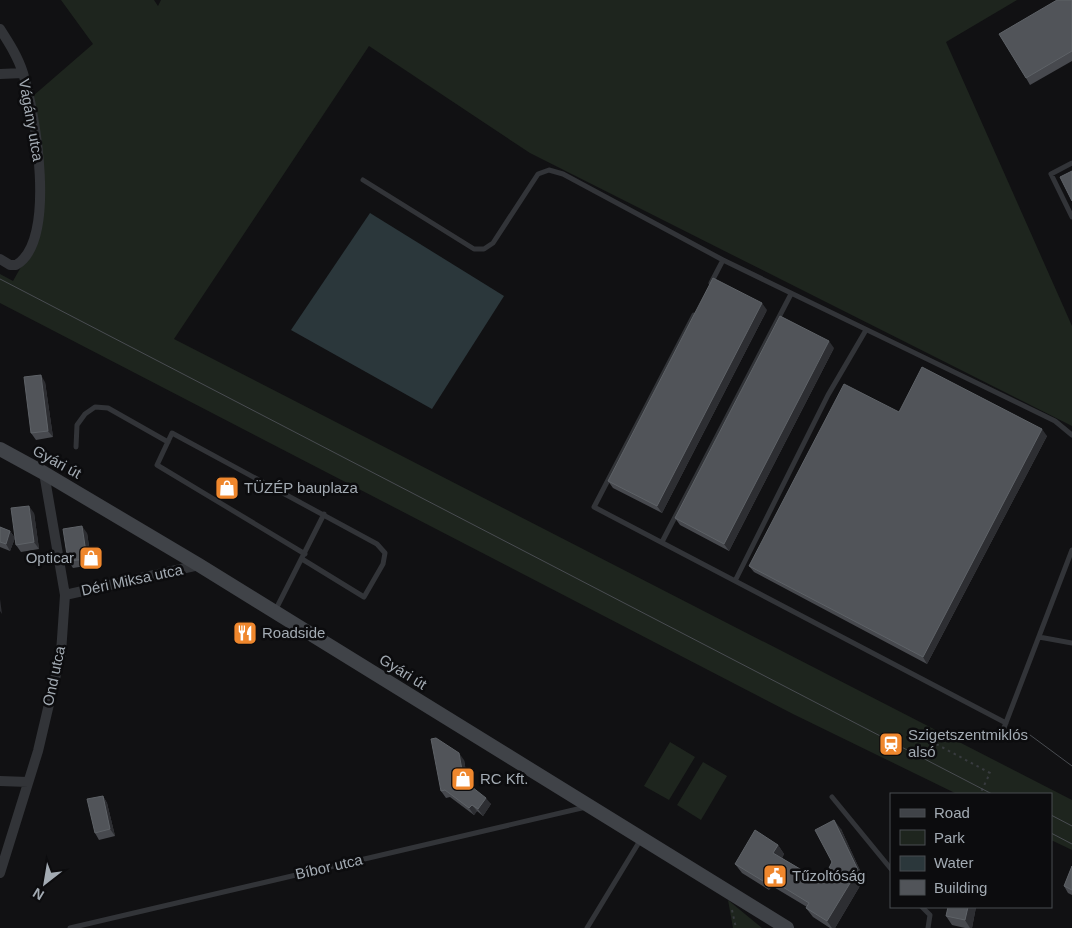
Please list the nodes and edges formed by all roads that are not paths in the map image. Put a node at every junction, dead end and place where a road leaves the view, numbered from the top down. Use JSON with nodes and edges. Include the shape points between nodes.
{"nodes":[{"id":1,"x":0,"y":29,"type":"edge"},
{"id":2,"x":23,"y":73,"type":"junction"},
{"id":3,"x":0,"y":74,"type":"edge"},
{"id":4,"x":1072,"y":163,"type":"edge"},
{"id":5,"x":363,"y":180,"type":"dead end"},
{"id":6,"x":1072,"y":217,"type":"edge"},
{"id":7,"x":0,"y":260,"type":"edge"},
{"id":8,"x":723,"y":260,"type":"junction"},
{"id":9,"x":709,"y":286,"type":"edge"},
{"id":10,"x":791,"y":294,"type":"junction"},
{"id":11,"x":695,"y":313,"type":"edge"},
{"id":12,"x":866,"y":330,"type":"junction"},
{"id":13,"x":1072,"y":435,"type":"edge"},
{"id":14,"x":168,"y":442,"type":"junction"},
{"id":15,"x":76,"y":447,"type":"dead end"},
{"id":16,"x":0,"y":450,"type":"edge"},
{"id":17,"x":44,"y":473,"type":"junction"},
{"id":18,"x":324,"y":514,"type":"junction"},
{"id":19,"x":662,"y":542,"type":"junction"},
{"id":20,"x":1072,"y":550,"type":"edge"},
{"id":21,"x":304,"y":556,"type":"junction"},
{"id":22,"x":199,"y":565,"type":"junction"},
{"id":23,"x":735,"y":581,"type":"junction"},
{"id":24,"x":64,"y":595,"type":"junction"},
{"id":25,"x":275,"y":612,"type":"junction"},
{"id":26,"x":1039,"y":637,"type":"junction"},
{"id":27,"x":1072,"y":643,"type":"edge"},
{"id":28,"x":1006,"y":724,"type":"junction"},
{"id":29,"x":1002,"y":733,"type":"dead end"},
{"id":30,"x":0,"y":781,"type":"edge"},
{"id":31,"x":28,"y":782,"type":"junction"},
{"id":32,"x":832,"y":797,"type":"dead end"},
{"id":33,"x":588,"y":806,"type":"junction"},
{"id":34,"x":641,"y":838,"type":"junction"},
{"id":35,"x":890,"y":867,"type":"edge"},
{"id":36,"x":0,"y":874,"type":"edge"},
{"id":37,"x":923,"y":908,"type":"edge"},
{"id":38,"x":86,"y":926,"type":"edge"},
{"id":39,"x":70,"y":928,"type":"edge"},
{"id":40,"x":586,"y":928,"type":"edge"},
{"id":41,"x":787,"y":928,"type":"edge"},
{"id":42,"x":928,"y":928,"type":"edge"}],
"edges":[{"from":1,"to":2,"type":"street","name":"Vágány utca","via":[[14,50]]},
{"from":2,"to":3,"type":"street"},
{"from":2,"to":7,"type":"street","name":"Vágány utca","via":[[39,151],[39,214],[31,246],[20,262],[10,265]]},
{"from":4,"to":6,"type":"lane","via":[[1051,174]]},
{"from":5,"to":8,"type":"lane","via":[[474,249],[484,249],[493,243],[538,174],[549,170],[563,174]]},
{"from":8,"to":9,"type":"lane"},
{"from":8,"to":10,"type":"lane"},
{"from":10,"to":12,"type":"lane"},
{"from":10,"to":19,"type":"lane"},
{"from":11,"to":19,"type":"lane","via":[[594,507]]},
{"from":12,"to":13,"type":"lane","via":[[1055,421]]},
{"from":12,"to":23,"type":"lane","via":[[828,395]]},
{"from":14,"to":15,"type":"lane","via":[[108,408],[94,407],[77,425]]},
{"from":14,"to":18,"type":"lane","via":[[172,433]]},
{"from":14,"to":21,"type":"lane","via":[[157,465]]},
{"from":16,"to":17,"type":"street","name":"Gyári út"},
{"from":17,"to":22,"type":"street","name":"Gyári út"},
{"from":17,"to":24,"type":"street","name":"Ond utca"},
{"from":18,"to":21,"type":"lane"},
{"from":18,"to":21,"type":"lane","via":[[377,544],[385,553],[383,564],[364,597]]},
{"from":19,"to":23,"type":"lane"},
{"from":20,"to":26,"type":"lane"},
{"from":21,"to":25,"type":"lane"},
{"from":22,"to":24,"type":"street","name":"Déri Miksa utca"},
{"from":22,"to":25,"type":"street","name":"Gyári út"},
{"from":23,"to":28,"type":"lane"},
{"from":24,"to":31,"type":"street","name":"Ond utca","via":[[61,653]]},
{"from":25,"to":33,"type":"street","name":"Gyári út"},
{"from":26,"to":27,"type":"lane"},
{"from":26,"to":28,"type":"lane"},
{"from":28,"to":29,"type":"lane"},
{"from":30,"to":31,"type":"street"},
{"from":31,"to":36,"type":"street","name":"Ond utca"},
{"from":32,"to":35,"type":"lane"},
{"from":33,"to":34,"type":"street","name":"Gyári út"},
{"from":33,"to":38,"type":"lane","name":"Bíbor utca"},
{"from":34,"to":40,"type":"lane"},
{"from":34,"to":41,"type":"street","name":"Gyári út"},
{"from":37,"to":42,"type":"lane","via":[[930,915]]},
{"from":38,"to":39,"type":"lane","name":"Bíbor utca"}]}
